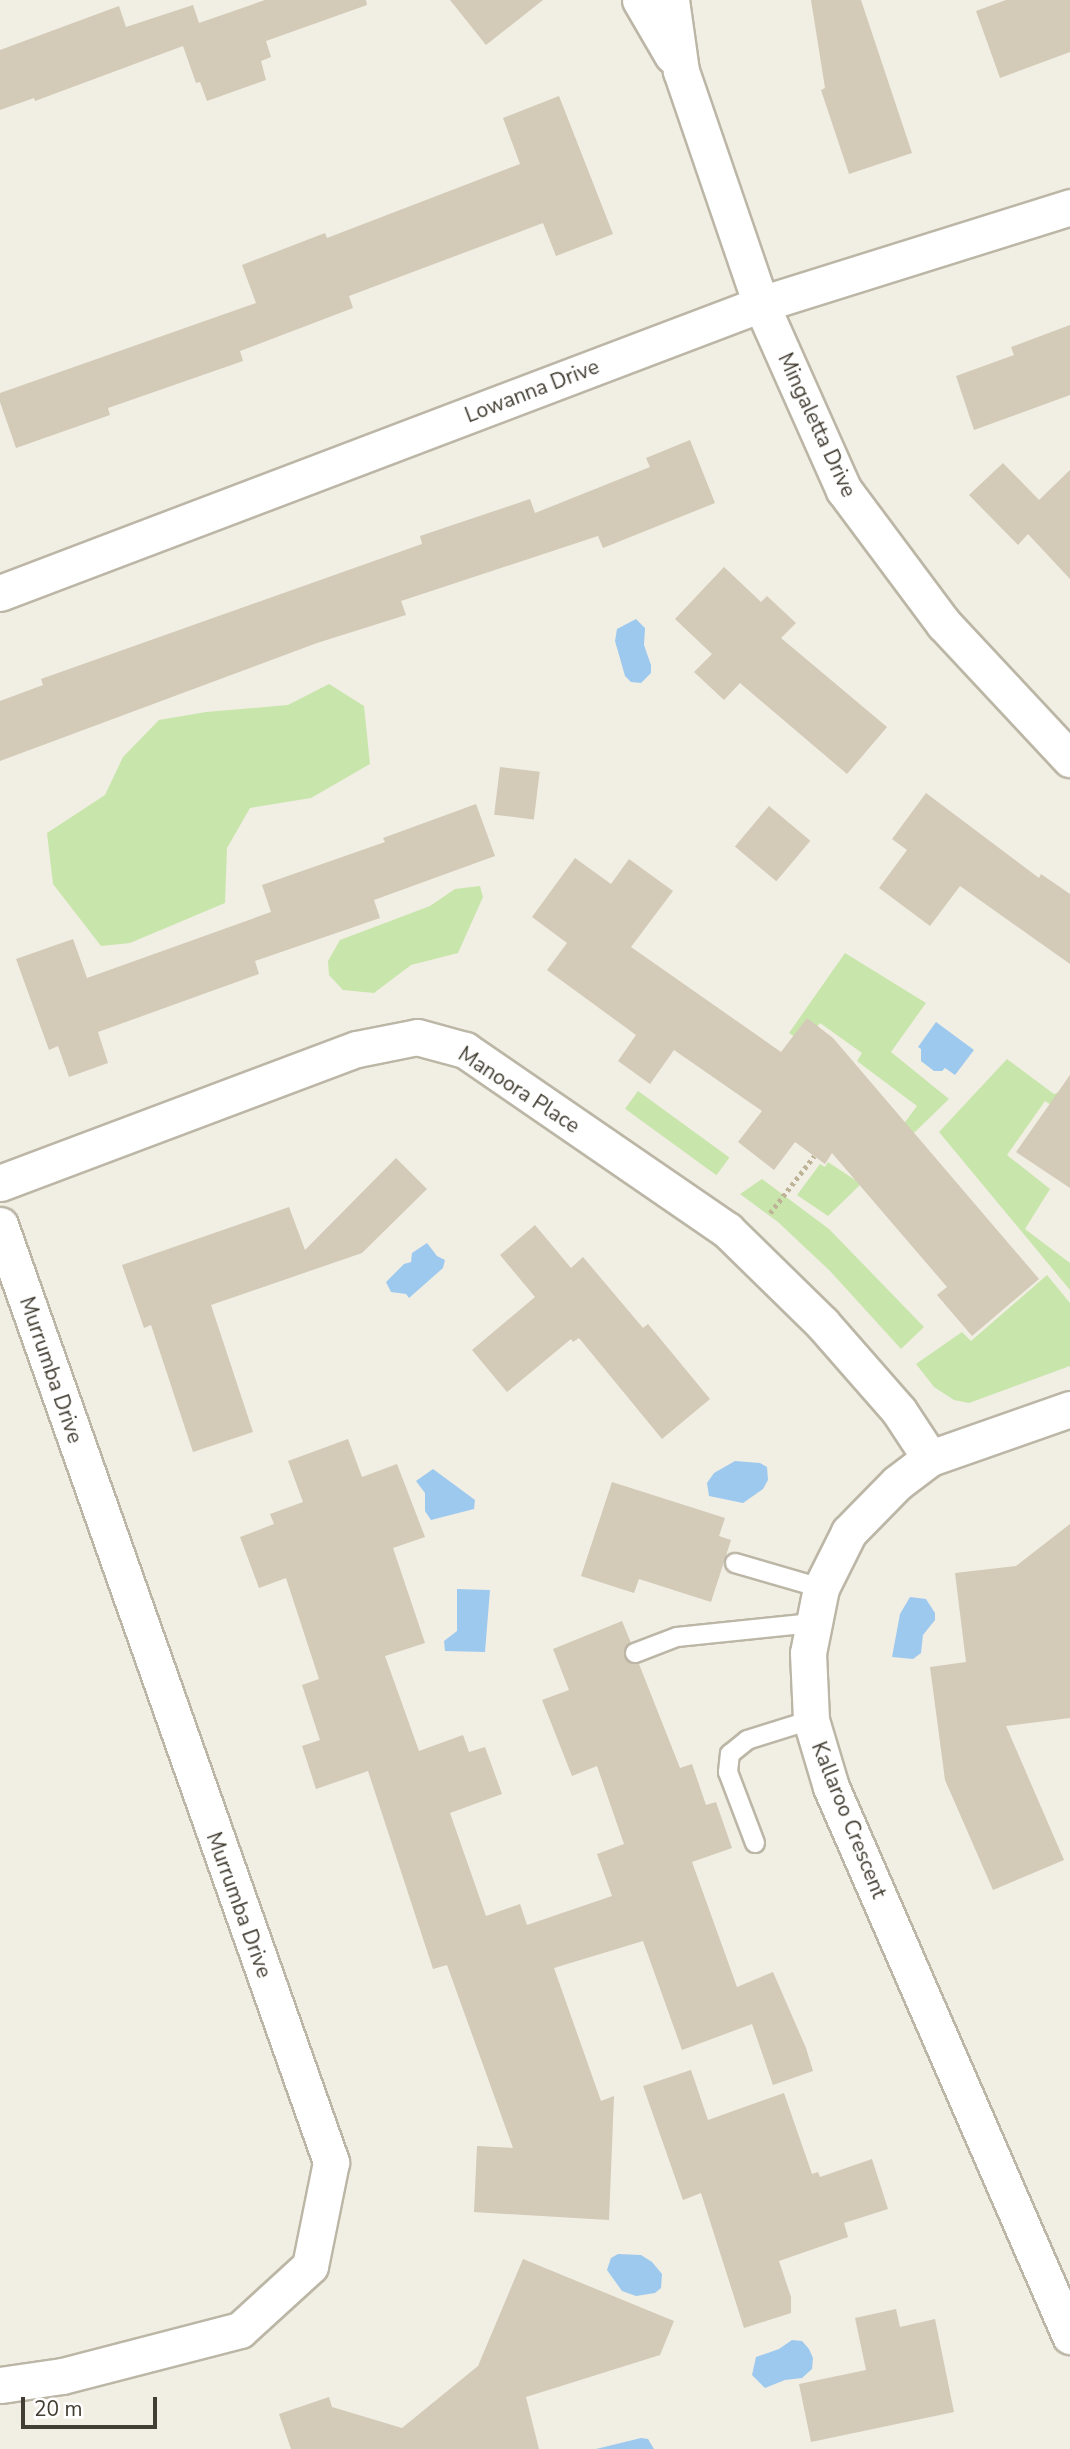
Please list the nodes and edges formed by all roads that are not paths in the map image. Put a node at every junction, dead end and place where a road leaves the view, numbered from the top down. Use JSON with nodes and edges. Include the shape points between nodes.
{"nodes":[{"id":1,"x":640,"y":0,"type":"edge"},
{"id":2,"x":670,"y":0,"type":"edge"},
{"id":3,"x":681,"y":71,"type":"junction"},
{"id":4,"x":1070,"y":207,"type":"edge"},
{"id":5,"x":761,"y":304,"type":"junction"},
{"id":6,"x":0,"y":593,"type":"edge"},
{"id":7,"x":1070,"y":759,"type":"edge"},
{"id":8,"x":0,"y":1183,"type":"edge"},
{"id":9,"x":0,"y":1225,"type":"edge"},
{"id":10,"x":1070,"y":1409,"type":"edge"},
{"id":11,"x":930,"y":1458,"type":"junction"},
{"id":12,"x":735,"y":1563,"type":"dead end"},
{"id":13,"x":821,"y":1588,"type":"junction"},
{"id":14,"x":812,"y":1623,"type":"junction"},
{"id":15,"x":635,"y":1653,"type":"dead end"},
{"id":16,"x":811,"y":1720,"type":"junction"},
{"id":17,"x":755,"y":1843,"type":"dead end"},
{"id":18,"x":1070,"y":2336,"type":"edge"},
{"id":19,"x":0,"y":2385,"type":"edge"}],
"edges":[{"from":1,"to":3,"type":"street","name":"Mingaletta Drive"},
{"from":2,"to":3,"type":"street","name":"Mingaletta Drive"},
{"from":3,"to":5,"type":"street","name":"Mingaletta Drive"},
{"from":4,"to":5,"type":"street","name":"Lowanna Drive"},
{"from":5,"to":6,"type":"street","name":"Lowanna Drive"},
{"from":5,"to":7,"type":"street","name":"Mingaletta Drive","via":[[844,490],[944,624]]},
{"from":8,"to":11,"type":"street","name":"Manoora Place","via":[[357,1049],[417,1037],[465,1050],[706,1215],[744,1247],[822,1323],[900,1411]]},
{"from":9,"to":19,"type":"street","name":"Murrumba Drive","via":[[331,2162],[310,2266],[240,2330],[62,2376]]},
{"from":10,"to":11,"type":"street","name":"Kallaroo Crescent"},
{"from":11,"to":13,"type":"street","name":"Kallaroo Crescent","via":[[897,1483],[849,1532]]},
{"from":12,"to":13,"type":"lane"},
{"from":13,"to":14,"type":"street","name":"Kallaroo Crescent"},
{"from":14,"to":15,"type":"lane","via":[[677,1637]]},
{"from":14,"to":16,"type":"street","name":"Kallaroo Crescent","via":[[808,1653]]},
{"from":16,"to":17,"type":"lane","via":[[747,1741],[730,1754],[728,1772]]},
{"from":16,"to":18,"type":"street","name":"Kallaroo Crescent","via":[[831,1787]]}]}
